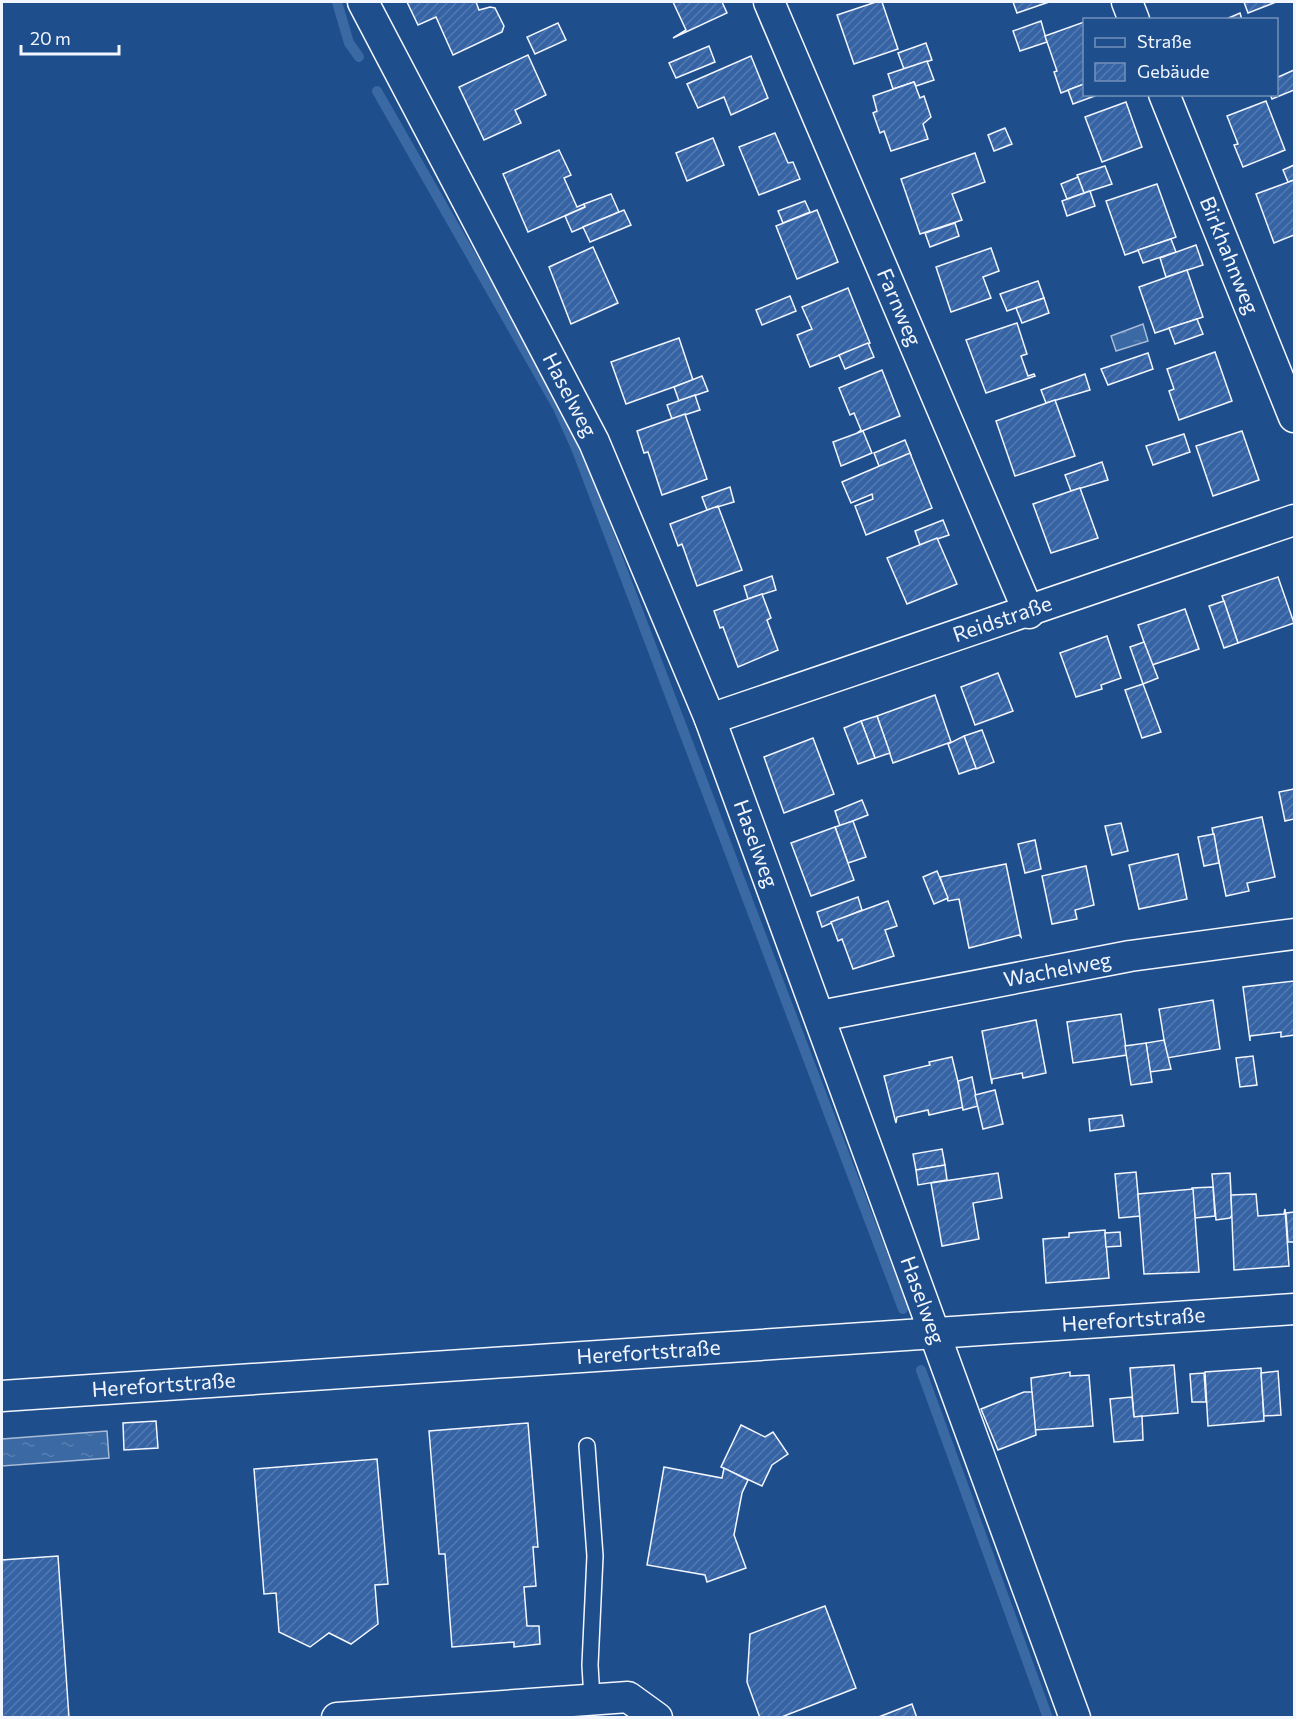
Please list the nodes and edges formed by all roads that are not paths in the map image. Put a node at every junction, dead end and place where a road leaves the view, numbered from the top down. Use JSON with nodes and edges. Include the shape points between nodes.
{"nodes":[{"id":1,"x":363,"y":2,"type":"edge"},
{"id":2,"x":769,"y":2,"type":"edge"},
{"id":3,"x":1127,"y":2,"type":"edge"},
{"id":4,"x":1133,"y":18,"type":"edge"},
{"id":5,"x":1165,"y":96,"type":"edge"},
{"id":6,"x":1294,"y":417,"type":"edge"},
{"id":7,"x":1294,"y":520,"type":"edge"},
{"id":8,"x":1029,"y":613,"type":"junction"},
{"id":9,"x":710,"y":719,"type":"junction"},
{"id":10,"x":1294,"y":934,"type":"edge"},
{"id":11,"x":820,"y":1016,"type":"junction"},
{"id":12,"x":1294,"y":1309,"type":"edge"},
{"id":13,"x":934,"y":1334,"type":"junction"},
{"id":14,"x":2,"y":1396,"type":"edge"},
{"id":15,"x":588,"y":1446,"type":"dead end"},
{"id":16,"x":592,"y":1699,"type":"junction"},
{"id":17,"x":337,"y":1718,"type":"edge"},
{"id":18,"x":657,"y":1718,"type":"edge"},
{"id":19,"x":1075,"y":1718,"type":"edge"}],
"edges":[{"from":1,"to":9,"type":"street","name":"Haselweg","via":[[594,442]]},
{"from":2,"to":8,"type":"street","name":"Farnweg"},
{"from":3,"to":4,"type":"street"},
{"from":5,"to":6,"type":"street","name":"Birkhahnweg"},
{"from":7,"to":8,"type":"street","name":"Reidstraße"},
{"from":8,"to":9,"type":"street","name":"Reidstraße"},
{"from":9,"to":11,"type":"street","name":"Haselweg"},
{"from":10,"to":11,"type":"street","name":"Wachelweg","via":[[1130,957]]},
{"from":11,"to":13,"type":"street","name":"Haselweg"},
{"from":12,"to":13,"type":"street","name":"Herefortstraße"},
{"from":13,"to":14,"type":"street","name":"Herefortstraße"},
{"from":13,"to":19,"type":"street","name":"Haselweg"},
{"from":15,"to":16,"type":"lane","via":[[596,1556]]},
{"from":16,"to":17,"type":"street"},
{"from":16,"to":18,"type":"street","via":[[628,1697]]}]}
